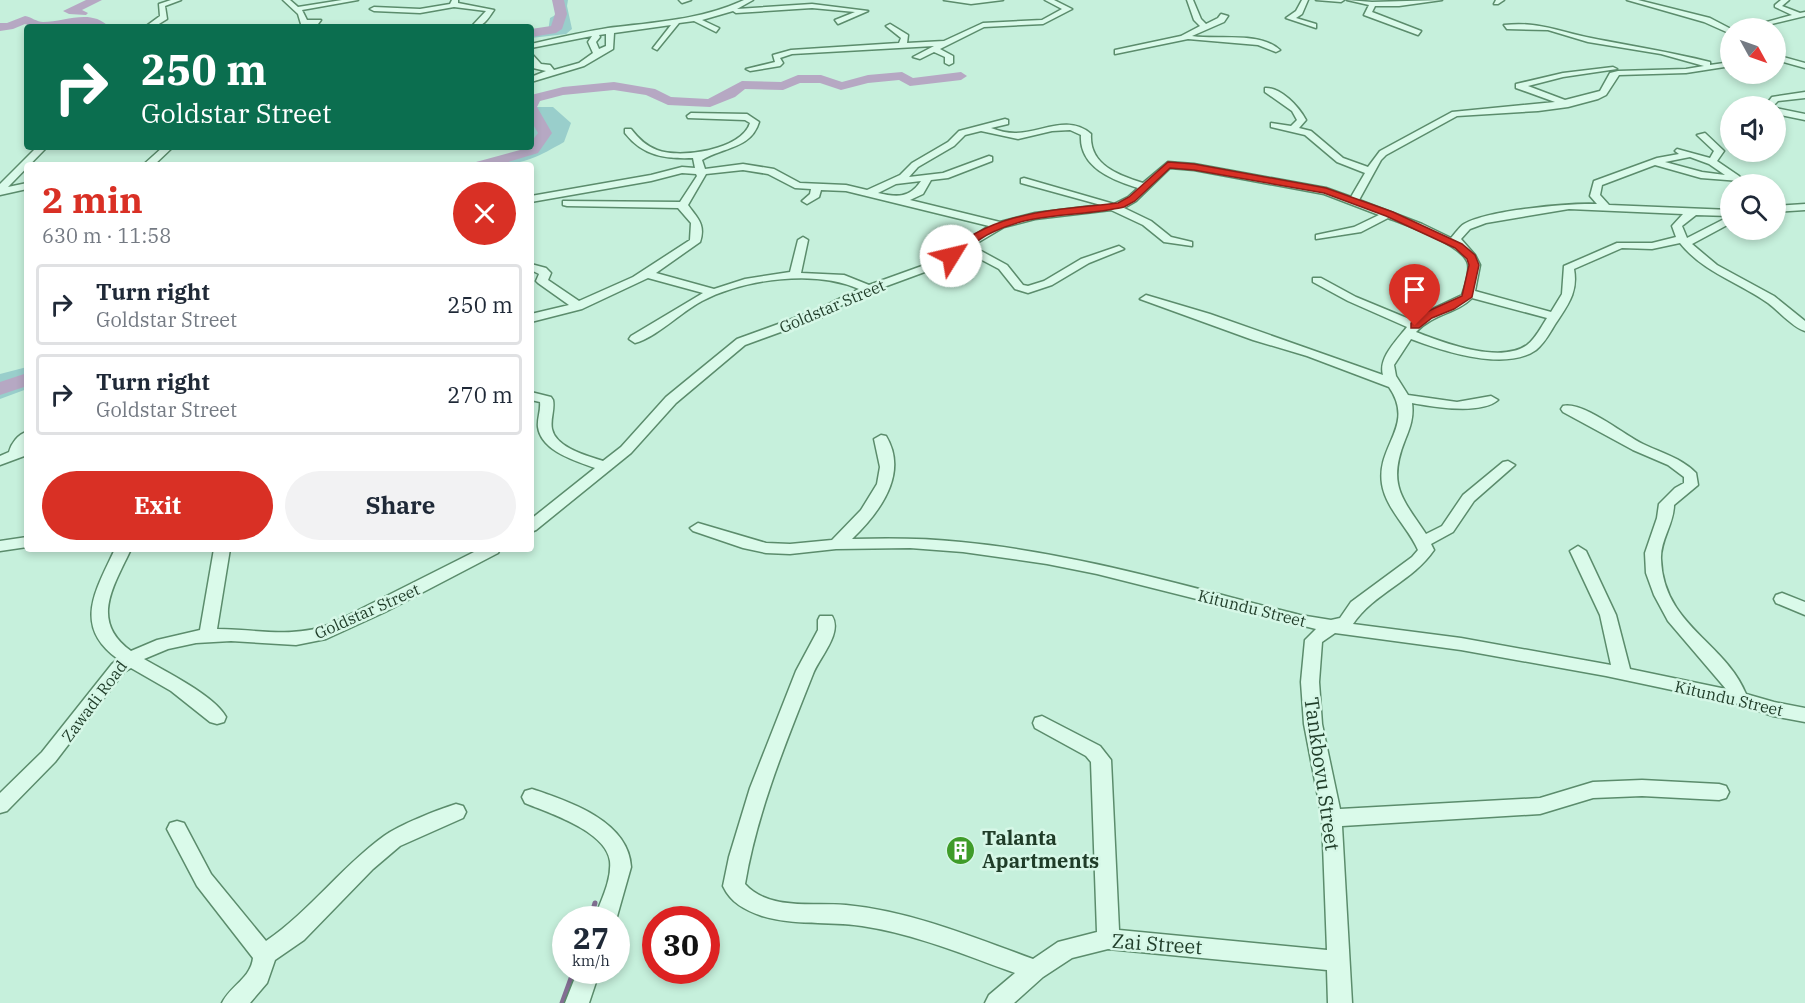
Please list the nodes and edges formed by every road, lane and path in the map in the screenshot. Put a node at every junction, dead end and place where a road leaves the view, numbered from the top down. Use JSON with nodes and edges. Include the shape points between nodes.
{"nodes":[{"id":1,"x":178,"y":0,"type":"edge"},
{"id":2,"x":286,"y":0,"type":"edge"},
{"id":3,"x":356,"y":0,"type":"edge"},
{"id":4,"x":750,"y":0,"type":"edge"},
{"id":5,"x":947,"y":0,"type":"edge"},
{"id":6,"x":1000,"y":0,"type":"edge"},
{"id":7,"x":1048,"y":0,"type":"edge"},
{"id":8,"x":1190,"y":0,"type":"edge"},
{"id":9,"x":1305,"y":0,"type":"edge"},
{"id":10,"x":1318,"y":0,"type":"edge"},
{"id":11,"x":1341,"y":0,"type":"edge"},
{"id":12,"x":1350,"y":0,"type":"edge"},
{"id":13,"x":1432,"y":0,"type":"edge"},
{"id":14,"x":1439,"y":0,"type":"edge"},
{"id":15,"x":1448,"y":0,"type":"edge"},
{"id":16,"x":1630,"y":0,"type":"edge"},
{"id":17,"x":1786,"y":0,"type":"edge"},
{"id":18,"x":454,"y":2,"type":"edge"},
{"id":19,"x":1648,"y":2,"type":"edge"},
{"id":20,"x":1375,"y":3,"type":"edge"},
{"id":21,"x":297,"y":9,"type":"junction"},
{"id":22,"x":374,"y":9,"type":"dead end"},
{"id":23,"x":1432,"y":10,"type":"dead end"},
{"id":24,"x":724,"y":12,"type":"junction"},
{"id":25,"x":1803,"y":14,"type":"edge"},
{"id":26,"x":1224,"y":16,"type":"dead end"},
{"id":27,"x":1786,"y":18,"type":"edge"},
{"id":28,"x":695,"y":19,"type":"junction"},
{"id":29,"x":318,"y":22,"type":"dead end"},
{"id":30,"x":838,"y":22,"type":"dead end"},
{"id":31,"x":676,"y":23,"type":"junction"},
{"id":32,"x":154,"y":24,"type":"edge"},
{"id":33,"x":479,"y":24,"type":"edge"},
{"id":34,"x":890,"y":26,"type":"dead end"},
{"id":35,"x":1204,"y":26,"type":"junction"},
{"id":36,"x":1313,"y":26,"type":"dead end"},
{"id":37,"x":1720,"y":26,"type":"edge"},
{"id":38,"x":1507,"y":27,"type":"dead end"},
{"id":39,"x":610,"y":30,"type":"junction"},
{"id":40,"x":716,"y":30,"type":"dead end"},
{"id":41,"x":594,"y":33,"type":"junction"},
{"id":42,"x":1418,"y":33,"type":"dead end"},
{"id":43,"x":1187,"y":37,"type":"junction"},
{"id":44,"x":945,"y":43,"type":"junction"},
{"id":45,"x":534,"y":45,"type":"edge"},
{"id":46,"x":902,"y":46,"type":"junction"},
{"id":47,"x":657,"y":48,"type":"dead end"},
{"id":48,"x":934,"y":49,"type":"junction"},
{"id":49,"x":1276,"y":50,"type":"dead end"},
{"id":50,"x":1118,"y":52,"type":"dead end"},
{"id":51,"x":597,"y":54,"type":"junction"},
{"id":52,"x":918,"y":57,"type":"dead end"},
{"id":53,"x":534,"y":59,"type":"edge"},
{"id":54,"x":1786,"y":60,"type":"edge"},
{"id":55,"x":949,"y":63,"type":"dead end"},
{"id":56,"x":1720,"y":63,"type":"edge"},
{"id":57,"x":1720,"y":65,"type":"edge"},
{"id":58,"x":1805,"y":66,"type":"edge"},
{"id":59,"x":750,"y":69,"type":"dead end"},
{"id":60,"x":1612,"y":69,"type":"dead end"},
{"id":61,"x":549,"y":74,"type":"junction"},
{"id":62,"x":534,"y":79,"type":"edge"},
{"id":63,"x":1268,"y":90,"type":"dead end"},
{"id":64,"x":1805,"y":94,"type":"edge"},
{"id":65,"x":1786,"y":97,"type":"edge"},
{"id":66,"x":1568,"y":104,"type":"junction"},
{"id":67,"x":1786,"y":113,"type":"edge"},
{"id":68,"x":691,"y":116,"type":"dead end"},
{"id":69,"x":1805,"y":117,"type":"edge"},
{"id":70,"x":1005,"y":122,"type":"dead end"},
{"id":71,"x":1274,"y":125,"type":"dead end"},
{"id":72,"x":981,"y":128,"type":"junction"},
{"id":73,"x":1293,"y":129,"type":"junction"},
{"id":74,"x":628,"y":131,"type":"dead end"},
{"id":75,"x":1702,"y":135,"type":"dead end"},
{"id":76,"x":39,"y":150,"type":"edge"},
{"id":77,"x":165,"y":150,"type":"edge"},
{"id":78,"x":705,"y":154,"type":"junction"},
{"id":79,"x":989,"y":159,"type":"dead end"},
{"id":80,"x":28,"y":162,"type":"edge"},
{"id":81,"x":151,"y":162,"type":"edge"},
{"id":82,"x":1655,"y":162,"type":"junction"},
{"id":83,"x":1712,"y":162,"type":"junction"},
{"id":84,"x":24,"y":166,"type":"edge"},
{"id":85,"x":702,"y":171,"type":"junction"},
{"id":86,"x":1370,"y":171,"type":"junction"},
{"id":87,"x":1729,"y":174,"type":"edge"},
{"id":88,"x":928,"y":178,"type":"junction"},
{"id":89,"x":1720,"y":178,"type":"edge"},
{"id":90,"x":894,"y":181,"type":"junction"},
{"id":91,"x":1024,"y":182,"type":"dead end"},
{"id":92,"x":816,"y":186,"type":"junction"},
{"id":93,"x":24,"y":187,"type":"edge"},
{"id":94,"x":1145,"y":187,"type":"junction"},
{"id":95,"x":0,"y":191,"type":"edge"},
{"id":96,"x":869,"y":193,"type":"junction"},
{"id":97,"x":534,"y":198,"type":"edge"},
{"id":98,"x":807,"y":201,"type":"dead end"},
{"id":99,"x":901,"y":201,"type":"junction"},
{"id":100,"x":1354,"y":201,"type":"junction"},
{"id":101,"x":567,"y":203,"type":"dead end"},
{"id":102,"x":1113,"y":207,"type":"junction"},
{"id":103,"x":1606,"y":207,"type":"junction"},
{"id":104,"x":1805,"y":207,"type":"edge"},
{"id":105,"x":1786,"y":208,"type":"edge"},
{"id":106,"x":686,"y":209,"type":"junction"},
{"id":107,"x":1692,"y":213,"type":"junction"},
{"id":108,"x":1720,"y":213,"type":"edge"},
{"id":109,"x":1389,"y":214,"type":"junction"},
{"id":110,"x":1720,"y":224,"type":"edge"},
{"id":111,"x":1000,"y":225,"type":"junction"},
{"id":112,"x":1320,"y":237,"type":"dead end"},
{"id":113,"x":803,"y":240,"type":"dead end"},
{"id":114,"x":1683,"y":241,"type":"junction"},
{"id":115,"x":1188,"y":244,"type":"dead end"},
{"id":116,"x":966,"y":245,"type":"junction"},
{"id":117,"x":1459,"y":246,"type":"junction"},
{"id":118,"x":1119,"y":249,"type":"dead end"},
{"id":119,"x":534,"y":268,"type":"edge"},
{"id":120,"x":646,"y":274,"type":"junction"},
{"id":121,"x":795,"y":276,"type":"junction"},
{"id":122,"x":1317,"y":280,"type":"dead end"},
{"id":123,"x":869,"y":289,"type":"junction"},
{"id":124,"x":713,"y":292,"type":"junction"},
{"id":125,"x":1468,"y":293,"type":"junction"},
{"id":126,"x":1146,"y":299,"type":"dead end"},
{"id":127,"x":578,"y":306,"type":"junction"},
{"id":128,"x":1554,"y":316,"type":"junction"},
{"id":129,"x":534,"y":317,"type":"edge"},
{"id":130,"x":1805,"y":327,"type":"edge"},
{"id":131,"x":1412,"y":330,"type":"junction"},
{"id":132,"x":635,"y":339,"type":"dead end"},
{"id":133,"x":1394,"y":384,"type":"junction"},
{"id":134,"x":534,"y":397,"type":"edge"},
{"id":135,"x":1402,"y":398,"type":"junction"},
{"id":136,"x":1491,"y":400,"type":"dead end"},
{"id":137,"x":1568,"y":409,"type":"dead end"},
{"id":138,"x":24,"y":439,"type":"edge"},
{"id":139,"x":881,"y":439,"type":"dead end"},
{"id":140,"x":21,"y":452,"type":"edge"},
{"id":141,"x":0,"y":461,"type":"edge"},
{"id":142,"x":1508,"y":465,"type":"dead end"},
{"id":143,"x":605,"y":467,"type":"junction"},
{"id":144,"x":534,"y":525,"type":"edge"},
{"id":145,"x":698,"y":528,"type":"dead end"},
{"id":146,"x":24,"y":542,"type":"edge"},
{"id":147,"x":1423,"y":542,"type":"junction"},
{"id":148,"x":836,"y":544,"type":"junction"},
{"id":149,"x":0,"y":546,"type":"edge"},
{"id":150,"x":122,"y":552,"type":"edge"},
{"id":151,"x":222,"y":552,"type":"edge"},
{"id":152,"x":486,"y":552,"type":"edge"},
{"id":153,"x":1578,"y":552,"type":"dead end"},
{"id":154,"x":1782,"y":599,"type":"dead end"},
{"id":155,"x":1805,"y":609,"type":"edge"},
{"id":156,"x":826,"y":620,"type":"dead end"},
{"id":157,"x":1332,"y":626,"type":"junction"},
{"id":158,"x":208,"y":635,"type":"junction"},
{"id":159,"x":129,"y":659,"type":"junction"},
{"id":160,"x":1622,"y":674,"type":"junction"},
{"id":161,"x":1739,"y":698,"type":"junction"},
{"id":162,"x":1805,"y":715,"type":"edge"},
{"id":163,"x":217,"y":717,"type":"dead end"},
{"id":164,"x":1042,"y":723,"type":"dead end"},
{"id":165,"x":1719,"y":792,"type":"dead end"},
{"id":166,"x":532,"y":797,"type":"dead end"},
{"id":167,"x":0,"y":805,"type":"edge"},
{"id":168,"x":456,"y":812,"type":"dead end"},
{"id":169,"x":1332,"y":818,"type":"junction"},
{"id":170,"x":177,"y":829,"type":"dead end"},
{"id":171,"x":609,"y":906,"type":"edge"},
{"id":172,"x":1108,"y":939,"type":"junction"},
{"id":173,"x":264,"y":955,"type":"junction"},
{"id":174,"x":1337,"y":961,"type":"junction"},
{"id":175,"x":1035,"y":970,"type":"junction"},
{"id":176,"x":584,"y":984,"type":"edge"},
{"id":177,"x":234,"y":1003,"type":"edge"},
{"id":178,"x":577,"y":1003,"type":"edge"},
{"id":179,"x":997,"y":1003,"type":"edge"},
{"id":180,"x":1340,"y":1003,"type":"edge"}],
"edges":[{"from":1,"to":32,"type":"street","via":[[161,5],[164,17]]},
{"from":2,"to":21,"type":"street"},
{"from":3,"to":21,"type":"street"},
{"from":4,"to":24,"type":"street"},
{"from":5,"to":6,"type":"street"},
{"from":7,"to":44,"type":"street","via":[[1068,9],[1043,22],[983,25]]},
{"from":8,"to":35,"type":"street"},
{"from":9,"to":36,"type":"street","via":[[1299,12],[1290,18]]},
{"from":10,"to":11,"type":"street"},
{"from":12,"to":20,"type":"street"},
{"from":13,"to":14,"type":"street"},
{"from":13,"to":20,"type":"street"},
{"from":15,"to":23,"type":"street","via":[[1434,5]]},
{"from":16,"to":19,"type":"street"},
{"from":17,"to":25,"type":"street","via":[[1778,8]]},
{"from":18,"to":22,"type":"street","via":[[420,11]]},
{"from":18,"to":33,"type":"street","via":[[490,10]]},
{"from":19,"to":37,"type":"street"},
{"from":20,"to":42,"type":"street","via":[[1367,13]]},
{"from":21,"to":29,"type":"street","via":[[304,22]]},
{"from":24,"to":28,"type":"street"},
{"from":24,"to":30,"type":"street","via":[[812,6],[864,11]]},
{"from":25,"to":27,"type":"street"},
{"from":26,"to":35,"type":"street"},
{"from":28,"to":31,"type":"street"},
{"from":28,"to":40,"type":"street"},
{"from":31,"to":39,"type":"street"},
{"from":31,"to":47,"type":"street"},
{"from":34,"to":46,"type":"street","via":[[905,37]]},
{"from":35,"to":43,"type":"street"},
{"from":38,"to":56,"type":"street","via":[[1548,27],[1588,40],[1662,52],[1703,64]]},
{"from":39,"to":41,"type":"street"},
{"from":39,"to":51,"type":"street","via":[[610,47]]},
{"from":41,"to":45,"type":"street"},
{"from":41,"to":51,"type":"street","via":[[592,42]]},
{"from":43,"to":49,"type":"street","via":[[1272,46]]},
{"from":43,"to":50,"type":"street"},
{"from":44,"to":46,"type":"street"},
{"from":44,"to":48,"type":"street"},
{"from":46,"to":59,"type":"street","via":[[791,52],[776,57],[777,64]]},
{"from":48,"to":52,"type":"street"},
{"from":48,"to":55,"type":"street","via":[[949,56]]},
{"from":51,"to":61,"type":"street","via":[[579,65]]},
{"from":53,"to":61,"type":"street","via":[[536,66],[547,67]]},
{"from":54,"to":58,"type":"street"},
{"from":57,"to":66,"type":"street","via":[[1686,71],[1618,73],[1603,93]]},
{"from":60,"to":66,"type":"street","via":[[1519,86]]},
{"from":61,"to":62,"type":"street"},
{"from":63,"to":73,"type":"street","via":[[1299,113],[1302,120]]},
{"from":64,"to":65,"type":"street"},
{"from":66,"to":86,"type":"street","via":[[1455,114],[1383,153]]},
{"from":67,"to":69,"type":"street"},
{"from":68,"to":78,"type":"street","via":[[747,117],[755,122],[751,132],[738,142]]},
{"from":70,"to":72,"type":"street"},
{"from":71,"to":73,"type":"street"},
{"from":72,"to":90,"type":"street","via":[[962,133]]},
{"from":72,"to":94,"type":"street","via":[[1015,136],[1049,128],[1080,130],[1086,134],[1086,151],[1096,164]]},
{"from":73,"to":86,"type":"street","via":[[1308,133],[1352,166]]},
{"from":74,"to":78,"type":"street","via":[[639,146],[658,153]]},
{"from":75,"to":83,"type":"street","via":[[1719,151]]},
{"from":76,"to":80,"type":"street"},
{"from":77,"to":81,"type":"street"},
{"from":78,"to":85,"type":"street","via":[[697,159]]},
{"from":79,"to":88,"type":"street","via":[[955,173]]},
{"from":82,"to":83,"type":"street","via":[[1686,152]]},
{"from":82,"to":89,"type":"street"},
{"from":82,"to":103,"type":"street","via":[[1596,183],[1595,196]]},
{"from":83,"to":87,"type":"street"},
{"from":84,"to":95,"type":"street"},
{"from":85,"to":92,"type":"street","via":[[753,168],[771,171],[798,186]]},
{"from":85,"to":97,"type":"street","via":[[648,174]]},
{"from":85,"to":106,"type":"street"},
{"from":86,"to":100,"type":"street"},
{"from":88,"to":90,"type":"street"},
{"from":88,"to":99,"type":"street","via":[[919,192]]},
{"from":90,"to":96,"type":"street"},
{"from":91,"to":102,"type":"street","via":[[1085,196]]},
{"from":92,"to":96,"type":"street"},
{"from":92,"to":98,"type":"street","via":[[815,195]]},
{"from":93,"to":95,"type":"street"},
{"from":94,"to":100,"type":"street","name":"Goldstar Street","via":[[1172,164],[1321,190]]},
{"from":94,"to":102,"type":"street","name":"Goldstar Street","via":[[1126,203]]},
{"from":96,"to":99,"type":"street"},
{"from":99,"to":111,"type":"street","via":[[951,213],[958,222],[976,219]]},
{"from":100,"to":109,"type":"street","name":"Goldstar Street"},
{"from":101,"to":106,"type":"street"},
{"from":102,"to":111,"type":"street","name":"Goldstar Street","via":[[1035,216]]},
{"from":102,"to":115,"type":"street","via":[[1148,223],[1168,240]]},
{"from":103,"to":107,"type":"street"},
{"from":103,"to":117,"type":"street","via":[[1569,206],[1484,220],[1466,227],[1456,239]]},
{"from":104,"to":105,"type":"street"},
{"from":106,"to":120,"type":"street","via":[[697,222],[695,242]]},
{"from":107,"to":108,"type":"street"},
{"from":107,"to":114,"type":"street","via":[[1678,222]]},
{"from":109,"to":112,"type":"street","via":[[1357,230]]},
{"from":109,"to":117,"type":"street","name":"Goldstar Street"},
{"from":110,"to":114,"type":"street"},
{"from":111,"to":116,"type":"street","name":"Goldstar Street"},
{"from":113,"to":121,"type":"street"},
{"from":114,"to":128,"type":"street","via":[[1621,245],[1571,266],[1568,296]]},
{"from":114,"to":130,"type":"street","via":[[1718,270],[1764,295]]},
{"from":116,"to":118,"type":"street","via":[[1003,267],[1019,287],[1028,290],[1085,261]]},
{"from":116,"to":123,"type":"street","name":"Goldstar Street","via":[[937,264]]},
{"from":117,"to":125,"type":"street","via":[[1474,265]]},
{"from":119,"to":127,"type":"street","via":[[545,273],[542,280]]},
{"from":120,"to":124,"type":"street"},
{"from":120,"to":127,"type":"street","via":[[606,297]]},
{"from":121,"to":123,"type":"street","via":[[844,278]]},
{"from":121,"to":124,"type":"street","via":[[761,278]]},
{"from":122,"to":131,"type":"street"},
{"from":123,"to":143,"type":"street","name":"Goldstar Street","via":[[818,314],[741,342],[671,400],[626,450]]},
{"from":124,"to":132,"type":"street"},
{"from":125,"to":128,"type":"street"},
{"from":125,"to":131,"type":"street","via":[[1461,302],[1428,315]]},
{"from":126,"to":133,"type":"street"},
{"from":127,"to":129,"type":"street"},
{"from":128,"to":131,"type":"street","via":[[1530,348],[1503,356],[1446,346]]},
{"from":131,"to":133,"type":"street","via":[[1388,365]]},
{"from":133,"to":135,"type":"street"},
{"from":134,"to":143,"type":"street","via":[[546,400],[544,425],[553,441]]},
{"from":135,"to":136,"type":"street","via":[[1456,406]]},
{"from":135,"to":147,"type":"street","via":[[1406,405],[1404,425],[1392,450],[1389,483],[1393,497]]},
{"from":137,"to":161,"type":"street","via":[[1691,476],[1691,485],[1667,504],[1652,560],[1656,581],[1680,627],[1725,672]]},
{"from":138,"to":140,"type":"street","via":[[17,447]]},
{"from":139,"to":148,"type":"street","via":[[887,466],[884,486],[849,534]]},
{"from":140,"to":141,"type":"street"},
{"from":142,"to":147,"type":"street","via":[[1468,498],[1448,529]]},
{"from":143,"to":144,"type":"street","name":"Goldstar Street"},
{"from":145,"to":148,"type":"street","name":"Kitundu Street","via":[[766,548]]},
{"from":146,"to":149,"type":"street"},
{"from":147,"to":157,"type":"street","via":[[1423,556],[1357,606],[1346,622]]},
{"from":148,"to":157,"type":"street","name":"Kitundu Street","via":[[942,545],[1047,559]]},
{"from":150,"to":159,"type":"street","name":"Zawadi Road","via":[[99,618],[104,635]]},
{"from":151,"to":158,"type":"street"},
{"from":152,"to":158,"type":"street","name":"Goldstar Street","via":[[424,586],[312,636],[275,639]]},
{"from":153,"to":160,"type":"street","via":[[1608,615]]},
{"from":154,"to":155,"type":"street"},
{"from":156,"to":175,"type":"street","via":[[827,630],[805,671],[760,788],[738,857],[734,886],[745,900],[760,907],[870,918],[905,926]]},
{"from":157,"to":160,"type":"street","name":"Kitundu Street","via":[[1461,644]]},
{"from":157,"to":169,"type":"street","name":"Tankbovu Street","via":[[1314,640],[1310,682],[1313,724]]},
{"from":158,"to":159,"type":"street","name":"Goldstar Street","via":[[176,640]]},
{"from":159,"to":163,"type":"street","via":[[180,688]]},
{"from":159,"to":167,"type":"street","name":"Zawadi Road","via":[[118,668],[56,752]]},
{"from":160,"to":161,"type":"street","name":"Kitundu Street"},
{"from":161,"to":162,"type":"street","name":"Kitundu Street"},
{"from":164,"to":172,"type":"street","via":[[1093,751],[1101,760]]},
{"from":165,"to":169,"type":"street","via":[[1593,790],[1540,806]]},
{"from":166,"to":171,"type":"street","via":[[607,834],[615,845],[619,874]]},
{"from":168,"to":173,"type":"street","via":[[393,840],[296,933]]},
{"from":169,"to":174,"type":"street","name":"Tankbovu Street"},
{"from":170,"to":173,"type":"street","via":[[204,880]]},
{"from":172,"to":174,"type":"street","name":"Zai Street"},
{"from":172,"to":175,"type":"street","name":"Zai Street","via":[[1066,949]]},
{"from":173,"to":177,"type":"street","via":[[254,984]]},
{"from":174,"to":180,"type":"street","name":"Tankbovu Street"},
{"from":175,"to":179,"type":"street","name":"Zai Street"},
{"from":176,"to":178,"type":"street"}]}
